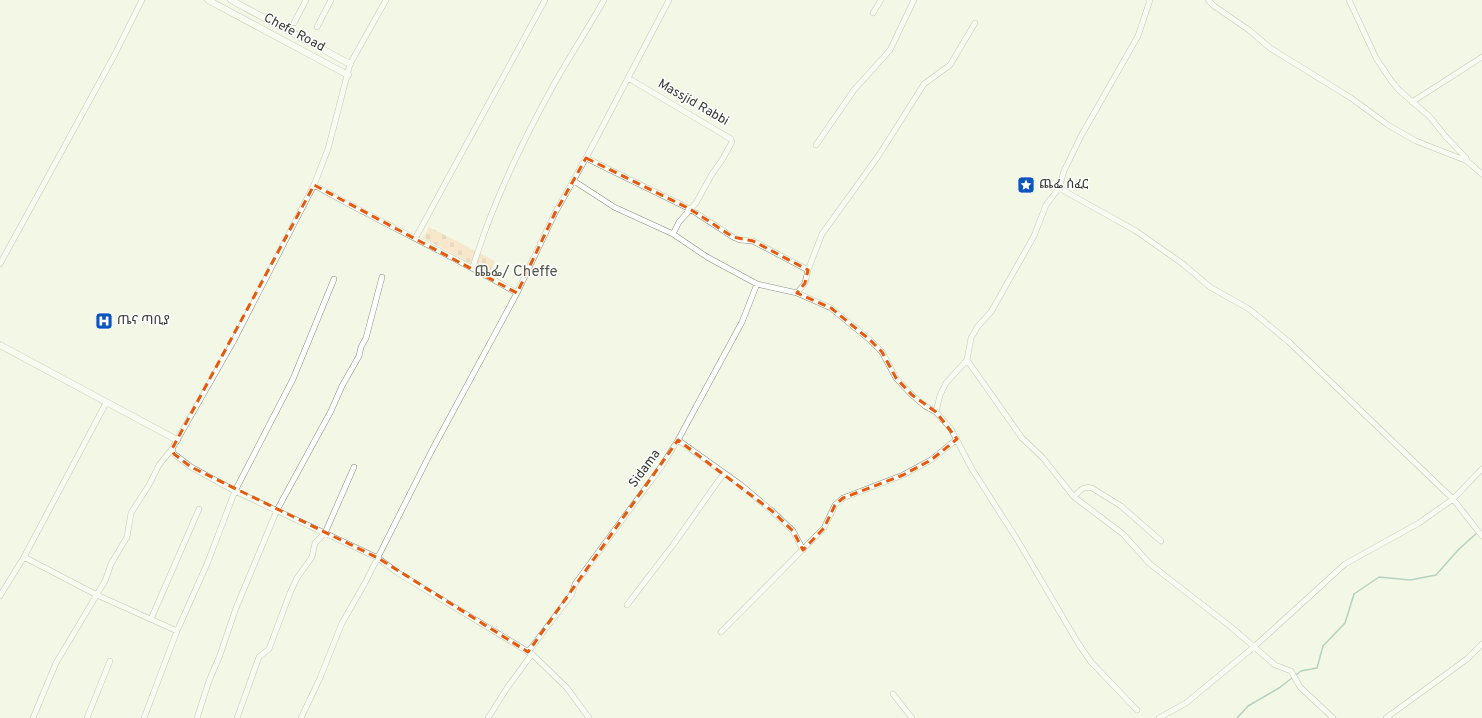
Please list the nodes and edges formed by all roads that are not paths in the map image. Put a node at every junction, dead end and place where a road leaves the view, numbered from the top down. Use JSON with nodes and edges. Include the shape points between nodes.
{"nodes":[{"id":1,"x":142,"y":0,"type":"edge"},
{"id":2,"x":208,"y":0,"type":"edge"},
{"id":3,"x":231,"y":0,"type":"edge"},
{"id":4,"x":305,"y":0,"type":"edge"},
{"id":5,"x":331,"y":0,"type":"edge"},
{"id":6,"x":386,"y":0,"type":"edge"},
{"id":7,"x":544,"y":0,"type":"edge"},
{"id":8,"x":604,"y":0,"type":"edge"},
{"id":9,"x":669,"y":0,"type":"edge"},
{"id":10,"x":880,"y":0,"type":"edge"},
{"id":11,"x":914,"y":0,"type":"edge"},
{"id":12,"x":1150,"y":0,"type":"edge"},
{"id":13,"x":1208,"y":0,"type":"edge"},
{"id":14,"x":1350,"y":0,"type":"edge"},
{"id":15,"x":219,"y":2,"type":"edge"},
{"id":16,"x":874,"y":13,"type":"dead end"},
{"id":17,"x":294,"y":23,"type":"dead end"},
{"id":18,"x":976,"y":23,"type":"dead end"},
{"id":19,"x":318,"y":27,"type":"dead end"},
{"id":20,"x":1482,"y":57,"type":"edge"},
{"id":21,"x":350,"y":64,"type":"junction"},
{"id":22,"x":348,"y":75,"type":"junction"},
{"id":23,"x":628,"y":78,"type":"junction"},
{"id":24,"x":1412,"y":102,"type":"junction"},
{"id":25,"x":816,"y":145,"type":"dead end"},
{"id":26,"x":586,"y":158,"type":"junction"},
{"id":27,"x":1467,"y":161,"type":"junction"},
{"id":28,"x":1482,"y":174,"type":"edge"},
{"id":29,"x":574,"y":181,"type":"junction"},
{"id":30,"x":314,"y":185,"type":"junction"},
{"id":31,"x":1059,"y":188,"type":"junction"},
{"id":32,"x":690,"y":209,"type":"junction"},
{"id":33,"x":673,"y":234,"type":"junction"},
{"id":34,"x":416,"y":238,"type":"junction"},
{"id":35,"x":0,"y":264,"type":"edge"},
{"id":36,"x":473,"y":267,"type":"junction"},
{"id":37,"x":808,"y":270,"type":"junction"},
{"id":38,"x":382,"y":277,"type":"dead end"},
{"id":39,"x":334,"y":279,"type":"dead end"},
{"id":40,"x":757,"y":284,"type":"junction"},
{"id":41,"x":517,"y":293,"type":"junction"},
{"id":42,"x":797,"y":294,"type":"junction"},
{"id":43,"x":0,"y":345,"type":"edge"},
{"id":44,"x":967,"y":360,"type":"junction"},
{"id":45,"x":106,"y":403,"type":"junction"},
{"id":46,"x":936,"y":412,"type":"junction"},
{"id":47,"x":957,"y":438,"type":"junction"},
{"id":48,"x":177,"y":440,"type":"junction"},
{"id":49,"x":678,"y":440,"type":"junction"},
{"id":50,"x":172,"y":449,"type":"junction"},
{"id":51,"x":354,"y":467,"type":"dead end"},
{"id":52,"x":1482,"y":469,"type":"edge"},
{"id":53,"x":724,"y":473,"type":"junction"},
{"id":54,"x":235,"y":491,"type":"junction"},
{"id":55,"x":1074,"y":497,"type":"junction"},
{"id":56,"x":1453,"y":499,"type":"junction"},
{"id":57,"x":199,"y":508,"type":"dead end"},
{"id":58,"x":277,"y":510,"type":"junction"},
{"id":59,"x":325,"y":533,"type":"junction"},
{"id":60,"x":1482,"y":536,"type":"edge"},
{"id":61,"x":1162,"y":541,"type":"dead end"},
{"id":62,"x":803,"y":550,"type":"junction"},
{"id":63,"x":24,"y":557,"type":"junction"},
{"id":64,"x":378,"y":558,"type":"junction"},
{"id":65,"x":97,"y":595,"type":"junction"},
{"id":66,"x":0,"y":596,"type":"edge"},
{"id":67,"x":627,"y":605,"type":"dead end"},
{"id":68,"x":151,"y":619,"type":"junction"},
{"id":69,"x":177,"y":631,"type":"junction"},
{"id":70,"x":721,"y":632,"type":"dead end"},
{"id":71,"x":1482,"y":644,"type":"edge"},
{"id":72,"x":1255,"y":646,"type":"junction"},
{"id":73,"x":530,"y":653,"type":"junction"},
{"id":74,"x":110,"y":660,"type":"dead end"},
{"id":75,"x":892,"y":694,"type":"dead end"},
{"id":76,"x":1137,"y":710,"type":"dead end"},
{"id":77,"x":33,"y":718,"type":"edge"},
{"id":78,"x":87,"y":718,"type":"edge"},
{"id":79,"x":144,"y":718,"type":"edge"},
{"id":80,"x":197,"y":718,"type":"edge"},
{"id":81,"x":237,"y":718,"type":"edge"},
{"id":82,"x":301,"y":718,"type":"edge"},
{"id":83,"x":488,"y":718,"type":"edge"},
{"id":84,"x":590,"y":718,"type":"edge"},
{"id":85,"x":912,"y":718,"type":"edge"},
{"id":86,"x":1159,"y":718,"type":"edge"},
{"id":87,"x":1333,"y":718,"type":"edge"},
{"id":88,"x":1386,"y":718,"type":"edge"}],
"edges":[{"from":1,"to":35,"type":"street"},
{"from":2,"to":15,"type":"street","name":"Chefe Road"},
{"from":3,"to":21,"type":"street","name":"Chefe Road"},
{"from":4,"to":17,"type":"street"},
{"from":5,"to":19,"type":"street"},
{"from":6,"to":21,"type":"street"},
{"from":7,"to":34,"type":"street"},
{"from":8,"to":36,"type":"street","via":[[552,88],[516,161],[481,240]]},
{"from":9,"to":23,"type":"street"},
{"from":10,"to":16,"type":"street"},
{"from":11,"to":25,"type":"street","via":[[890,50],[854,90]]},
{"from":12,"to":31,"type":"street","via":[[1138,36],[1081,136],[1064,171]]},
{"from":13,"to":27,"type":"street","via":[[1270,48],[1351,98],[1388,126],[1416,141]]},
{"from":14,"to":24,"type":"street","via":[[1376,58],[1392,82]]},
{"from":15,"to":22,"type":"street","name":"Chefe Road"},
{"from":18,"to":37,"type":"street","via":[[950,65],[924,84],[879,155],[822,234]]},
{"from":20,"to":24,"type":"street"},
{"from":21,"to":22,"type":"street"},
{"from":22,"to":30,"type":"street","via":[[328,149]]},
{"from":23,"to":26,"type":"street"},
{"from":23,"to":32,"type":"street","name":"Massjid Rabbi","via":[[731,139],[732,142],[722,160]]},
{"from":24,"to":27,"type":"street","via":[[1438,125]]},
{"from":26,"to":29,"type":"street"},
{"from":26,"to":32,"type":"street"},
{"from":27,"to":28,"type":"street"},
{"from":29,"to":33,"type":"street","via":[[614,207]]},
{"from":29,"to":41,"type":"street","via":[[555,213]]},
{"from":30,"to":34,"type":"street"},
{"from":30,"to":48,"type":"street","via":[[233,342]]},
{"from":31,"to":44,"type":"street","via":[[1046,205],[1034,236],[992,312],[978,326],[971,338]]},
{"from":31,"to":56,"type":"street","via":[[1069,196],[1136,231],[1210,286],[1260,318],[1289,342]]},
{"from":32,"to":33,"type":"street","name":"Massjid Rabbi"},
{"from":32,"to":37,"type":"street","via":[[732,237],[753,241]]},
{"from":33,"to":40,"type":"street","via":[[707,257]]},
{"from":34,"to":36,"type":"street"},
{"from":36,"to":41,"type":"street"},
{"from":37,"to":42,"type":"street","via":[[805,283]]},
{"from":38,"to":58,"type":"street","via":[[360,356]]},
{"from":39,"to":54,"type":"street","via":[[293,380]]},
{"from":40,"to":42,"type":"street"},
{"from":40,"to":49,"type":"street","name":"Sidama","via":[[742,322]]},
{"from":41,"to":64,"type":"street"},
{"from":42,"to":46,"type":"street","via":[[831,308],[870,340],[882,352],[896,378],[912,395]]},
{"from":43,"to":45,"type":"street"},
{"from":44,"to":46,"type":"street","via":[[946,384]]},
{"from":44,"to":55,"type":"street","via":[[1022,438],[1043,458]]},
{"from":45,"to":48,"type":"street"},
{"from":45,"to":63,"type":"street"},
{"from":46,"to":47,"type":"street"},
{"from":47,"to":62,"type":"street","via":[[931,460],[903,475],[843,498],[835,505],[824,528]]},
{"from":47,"to":76,"type":"street","via":[[972,469],[1078,643],[1091,662]]},
{"from":48,"to":50,"type":"street"},
{"from":49,"to":53,"type":"street"},
{"from":49,"to":73,"type":"street","name":"Sidama","via":[[575,584],[572,594]]},
{"from":50,"to":54,"type":"street","via":[[174,454],[191,467]]},
{"from":50,"to":65,"type":"street","via":[[159,465],[131,514],[127,537]]},
{"from":51,"to":59,"type":"street"},
{"from":52,"to":56,"type":"street"},
{"from":53,"to":62,"type":"street","via":[[793,531]]},
{"from":53,"to":67,"type":"street"},
{"from":54,"to":58,"type":"street"},
{"from":54,"to":69,"type":"street","via":[[207,564]]},
{"from":55,"to":61,"type":"street","via":[[1087,486],[1092,488],[1121,506]]},
{"from":55,"to":72,"type":"street","via":[[1122,534],[1150,564]]},
{"from":56,"to":60,"type":"street"},
{"from":56,"to":72,"type":"street","via":[[1419,523],[1345,564]]},
{"from":57,"to":68,"type":"street"},
{"from":58,"to":59,"type":"street"},
{"from":58,"to":80,"type":"street","via":[[236,608]]},
{"from":59,"to":64,"type":"street"},
{"from":59,"to":81,"type":"street","via":[[315,543],[312,557],[297,578],[269,649],[259,657]]},
{"from":62,"to":70,"type":"street"},
{"from":63,"to":65,"type":"street"},
{"from":63,"to":66,"type":"street"},
{"from":64,"to":73,"type":"street","via":[[398,573]]},
{"from":64,"to":82,"type":"street","via":[[342,623]]},
{"from":65,"to":68,"type":"street"},
{"from":65,"to":77,"type":"street","via":[[56,663]]},
{"from":68,"to":69,"type":"street"},
{"from":69,"to":79,"type":"street"},
{"from":71,"to":88,"type":"street","via":[[1467,659]]},
{"from":72,"to":86,"type":"street","via":[[1186,703]]},
{"from":72,"to":87,"type":"street","via":[[1274,665],[1291,671],[1300,687]]},
{"from":73,"to":83,"type":"street","name":"Sidama"},
{"from":73,"to":84,"type":"street","via":[[567,688]]},
{"from":74,"to":78,"type":"street"},
{"from":75,"to":85,"type":"street"}]}
